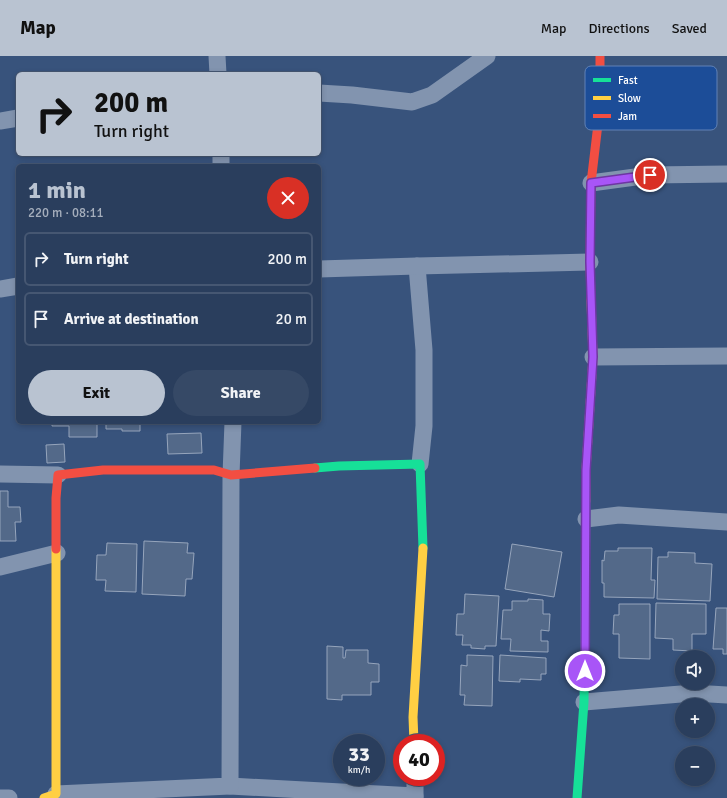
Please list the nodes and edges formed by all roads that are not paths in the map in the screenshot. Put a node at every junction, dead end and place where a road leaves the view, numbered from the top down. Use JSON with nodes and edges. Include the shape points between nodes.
{"nodes":[{"id":1,"x":217,"y":56,"type":"edge"},
{"id":2,"x":487,"y":56,"type":"edge"},
{"id":3,"x":218,"y":72,"type":"edge"},
{"id":4,"x":321,"y":93,"type":"edge"},
{"id":5,"x":16,"y":118,"type":"edge"},
{"id":6,"x":0,"y":120,"type":"edge"},
{"id":7,"x":597,"y":130,"type":"edge"},
{"id":8,"x":727,"y":174,"type":"edge"},
{"id":9,"x":591,"y":183,"type":"junction"},
{"id":10,"x":590,"y":262,"type":"junction"},
{"id":11,"x":418,"y":266,"type":"junction"},
{"id":12,"x":321,"y":270,"type":"edge"},
{"id":13,"x":16,"y":286,"type":"edge"},
{"id":14,"x":0,"y":289,"type":"edge"},
{"id":15,"x":727,"y":356,"type":"edge"},
{"id":16,"x":593,"y":357,"type":"junction"},
{"id":17,"x":233,"y":424,"type":"edge"},
{"id":18,"x":420,"y":464,"type":"junction"},
{"id":19,"x":0,"y":474,"type":"edge"},
{"id":20,"x":58,"y":475,"type":"junction"},
{"id":21,"x":231,"y":475,"type":"junction"},
{"id":22,"x":586,"y":518,"type":"junction"},
{"id":23,"x":727,"y":522,"type":"edge"},
{"id":24,"x":57,"y":553,"type":"junction"},
{"id":25,"x":0,"y":567,"type":"edge"},
{"id":26,"x":727,"y":695,"type":"edge"},
{"id":27,"x":584,"y":702,"type":"junction"},
{"id":28,"x":414,"y":734,"type":"edge"},
{"id":29,"x":230,"y":786,"type":"junction"},
{"id":30,"x":415,"y":786,"type":"edge"},
{"id":31,"x":50,"y":796,"type":"edge"},
{"id":32,"x":415,"y":797,"type":"edge"},
{"id":33,"x":0,"y":798,"type":"edge"},
{"id":34,"x":9,"y":798,"type":"edge"},
{"id":35,"x":576,"y":798,"type":"edge"}],
"edges":[{"from":1,"to":3,"type":"street"},
{"from":2,"to":4,"type":"street","via":[[432,95],[412,102]]},
{"from":5,"to":6,"type":"street"},
{"from":7,"to":9,"type":"street"},
{"from":8,"to":9,"type":"street","via":[[650,175]]},
{"from":9,"to":10,"type":"street"},
{"from":10,"to":11,"type":"street"},
{"from":10,"to":16,"type":"street"},
{"from":11,"to":12,"type":"street"},
{"from":11,"to":18,"type":"street","via":[[424,350],[424,426]]},
{"from":13,"to":14,"type":"street"},
{"from":15,"to":16,"type":"street"},
{"from":16,"to":22,"type":"street","via":[[586,470]]},
{"from":17,"to":21,"type":"street"},
{"from":18,"to":21,"type":"street","via":[[339,466]]},
{"from":18,"to":28,"type":"street","via":[[422,556]]},
{"from":19,"to":20,"type":"street"},
{"from":20,"to":21,"type":"street","via":[[103,470],[214,470]]},
{"from":20,"to":24,"type":"street"},
{"from":21,"to":29,"type":"street"},
{"from":22,"to":23,"type":"street","via":[[619,515]]},
{"from":22,"to":27,"type":"street"},
{"from":24,"to":25,"type":"street"},
{"from":24,"to":31,"type":"street"},
{"from":26,"to":27,"type":"street","via":[[693,693]]},
{"from":27,"to":35,"type":"street"},
{"from":29,"to":31,"type":"street"},
{"from":29,"to":32,"type":"street"},
{"from":30,"to":32,"type":"street"},
{"from":33,"to":34,"type":"street"}]}
